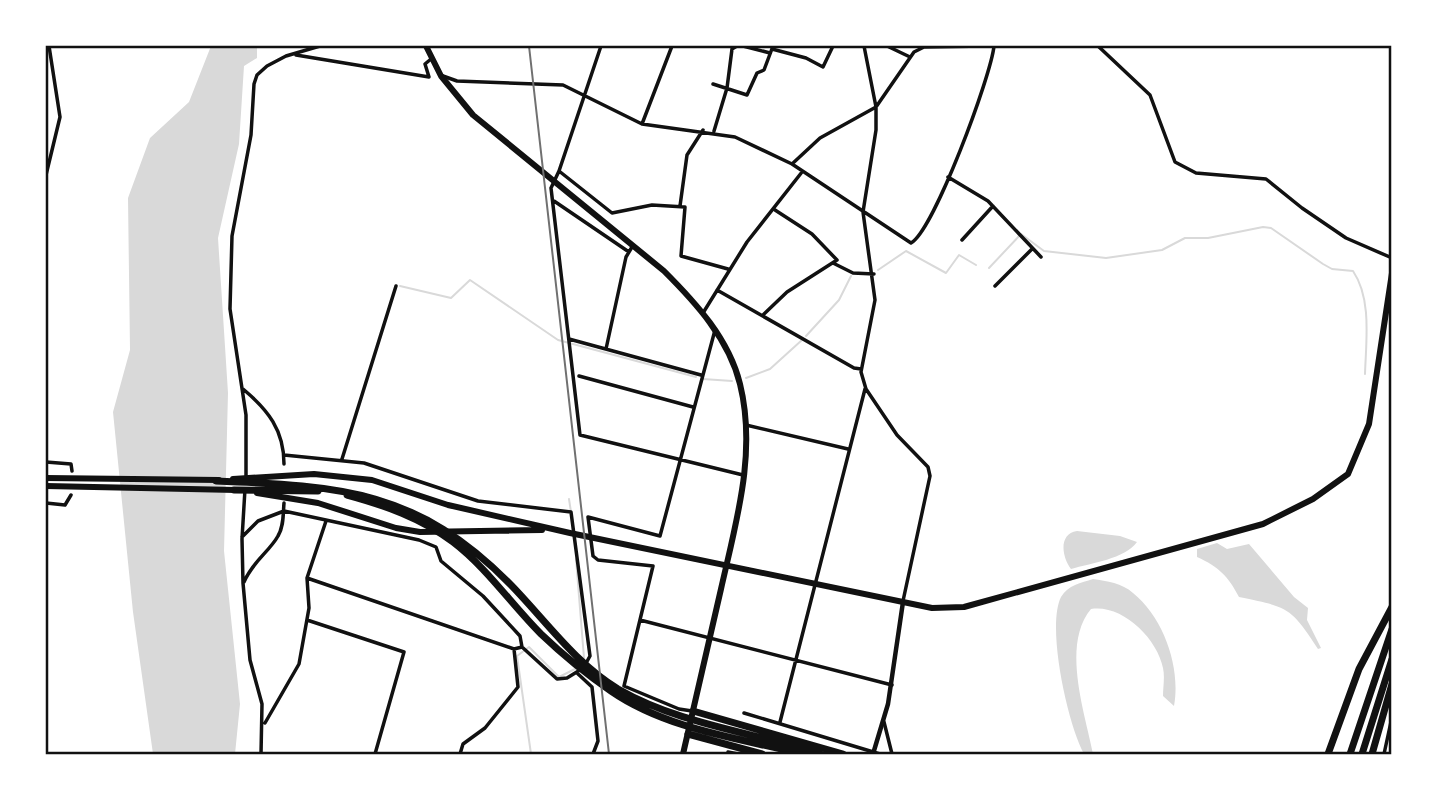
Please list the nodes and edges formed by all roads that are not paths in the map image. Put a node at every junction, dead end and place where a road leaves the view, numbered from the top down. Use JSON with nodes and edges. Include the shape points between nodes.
{"nodes":[{"id":1,"x":49,"y":46,"type":"edge"},
{"id":2,"x":320,"y":46,"type":"edge"},
{"id":3,"x":426,"y":46,"type":"edge"},
{"id":4,"x":601,"y":46,"type":"edge"},
{"id":5,"x":672,"y":46,"type":"edge"},
{"id":6,"x":737,"y":46,"type":"edge"},
{"id":7,"x":743,"y":46,"type":"edge"},
{"id":8,"x":833,"y":46,"type":"edge"},
{"id":9,"x":864,"y":46,"type":"edge"},
{"id":10,"x":887,"y":46,"type":"edge"},
{"id":11,"x":924,"y":46,"type":"edge"},
{"id":12,"x":985,"y":46,"type":"edge"},
{"id":13,"x":994,"y":46,"type":"edge"},
{"id":14,"x":1098,"y":46,"type":"edge"},
{"id":15,"x":772,"y":49,"type":"edge"},
{"id":16,"x":294,"y":54,"type":"junction"},
{"id":17,"x":910,"y":57,"type":"junction"},
{"id":18,"x":432,"y":58,"type":"junction"},
{"id":19,"x":441,"y":76,"type":"junction"},
{"id":20,"x":713,"y":84,"type":"dead end"},
{"id":21,"x":727,"y":89,"type":"junction"},
{"id":22,"x":585,"y":94,"type":"junction"},
{"id":23,"x":876,"y":107,"type":"junction"},
{"id":24,"x":642,"y":124,"type":"junction"},
{"id":25,"x":703,"y":130,"type":"junction"},
{"id":26,"x":713,"y":131,"type":"junction"},
{"id":27,"x":792,"y":164,"type":"junction"},
{"id":28,"x":803,"y":171,"type":"junction"},
{"id":29,"x":559,"y":172,"type":"junction"},
{"id":30,"x":46,"y":175,"type":"edge"},
{"id":31,"x":948,"y":177,"type":"junction"},
{"id":32,"x":554,"y":201,"type":"junction"},
{"id":33,"x":993,"y":206,"type":"junction"},
{"id":34,"x":680,"y":207,"type":"junction"},
{"id":35,"x":775,"y":210,"type":"junction"},
{"id":36,"x":863,"y":212,"type":"junction"},
{"id":37,"x":962,"y":240,"type":"dead end"},
{"id":38,"x":631,"y":248,"type":"junction"},
{"id":39,"x":1032,"y":249,"type":"junction"},
{"id":40,"x":1041,"y":257,"type":"dead end"},
{"id":41,"x":1391,"y":258,"type":"edge"},
{"id":42,"x":833,"y":263,"type":"junction"},
{"id":43,"x":728,"y":270,"type":"junction"},
{"id":44,"x":1391,"y":273,"type":"edge"},
{"id":45,"x":874,"y":274,"type":"junction"},
{"id":46,"x":396,"y":286,"type":"dead end"},
{"id":47,"x":995,"y":286,"type":"dead end"},
{"id":48,"x":717,"y":290,"type":"junction"},
{"id":49,"x":703,"y":313,"type":"junction"},
{"id":50,"x":764,"y":314,"type":"junction"},
{"id":51,"x":715,"y":330,"type":"junction"},
{"id":52,"x":570,"y":342,"type":"junction"},
{"id":53,"x":606,"y":349,"type":"junction"},
{"id":54,"x":860,"y":369,"type":"junction"},
{"id":55,"x":701,"y":375,"type":"junction"},
{"id":56,"x":579,"y":376,"type":"dead end"},
{"id":57,"x":242,"y":388,"type":"junction"},
{"id":58,"x":866,"y":389,"type":"junction"},
{"id":59,"x":693,"y":407,"type":"junction"},
{"id":60,"x":746,"y":425,"type":"junction"},
{"id":61,"x":848,"y":449,"type":"junction"},
{"id":62,"x":284,"y":455,"type":"junction"},
{"id":63,"x":342,"y":459,"type":"junction"},
{"id":64,"x":680,"y":460,"type":"junction"},
{"id":65,"x":46,"y":462,"type":"edge"},
{"id":66,"x":284,"y":464,"type":"dead end"},
{"id":67,"x":72,"y":471,"type":"dead end"},
{"id":68,"x":745,"y":475,"type":"junction"},
{"id":69,"x":46,"y":478,"type":"edge"},
{"id":70,"x":216,"y":481,"type":"joint"},
{"id":71,"x":82,"y":484,"type":"junction"},
{"id":72,"x":46,"y":486,"type":"edge"},
{"id":73,"x":274,"y":486,"type":"junction"},
{"id":74,"x":234,"y":490,"type":"joint"},
{"id":75,"x":451,"y":493,"type":"junction"},
{"id":76,"x":71,"y":495,"type":"dead end"},
{"id":77,"x":46,"y":503,"type":"edge"},
{"id":78,"x":284,"y":503,"type":"dead end"},
{"id":79,"x":449,"y":505,"type":"junction"},
{"id":80,"x":284,"y":511,"type":"junction"},
{"id":81,"x":423,"y":520,"type":"junction"},
{"id":82,"x":326,"y":521,"type":"junction"},
{"id":83,"x":555,"y":530,"type":"junction"},
{"id":84,"x":446,"y":533,"type":"junction"},
{"id":85,"x":242,"y":537,"type":"junction"},
{"id":86,"x":436,"y":547,"type":"junction"},
{"id":87,"x":726,"y":568,"type":"junction"},
{"id":88,"x":307,"y":578,"type":"junction"},
{"id":89,"x":243,"y":583,"type":"junction"},
{"id":90,"x":814,"y":584,"type":"junction"},
{"id":91,"x":903,"y":601,"type":"junction"},
{"id":92,"x":1391,"y":607,"type":"edge"},
{"id":93,"x":307,"y":620,"type":"junction"},
{"id":94,"x":639,"y":620,"type":"junction"},
{"id":95,"x":1391,"y":629,"type":"edge"},
{"id":96,"x":709,"y":640,"type":"junction"},
{"id":97,"x":522,"y":647,"type":"junction"},
{"id":98,"x":514,"y":649,"type":"junction"},
{"id":99,"x":572,"y":657,"type":"junction"},
{"id":100,"x":1391,"y":660,"type":"edge"},
{"id":101,"x":794,"y":661,"type":"junction"},
{"id":102,"x":577,"y":673,"type":"junction"},
{"id":103,"x":1391,"y":684,"type":"edge"},
{"id":104,"x":892,"y":685,"type":"junction"},
{"id":105,"x":693,"y":711,"type":"junction"},
{"id":106,"x":744,"y":713,"type":"dead end"},
{"id":107,"x":1391,"y":717,"type":"edge"},
{"id":108,"x":780,"y":722,"type":"junction"},
{"id":109,"x":884,"y":722,"type":"junction"},
{"id":110,"x":264,"y":725,"type":"junction"},
{"id":111,"x":688,"y":734,"type":"junction"},
{"id":112,"x":728,"y":752,"type":"dead end"},
{"id":113,"x":804,"y":752,"type":"edge"},
{"id":114,"x":876,"y":753,"type":"edge"},
{"id":115,"x":261,"y":754,"type":"edge"},
{"id":116,"x":375,"y":754,"type":"edge"},
{"id":117,"x":460,"y":754,"type":"edge"},
{"id":118,"x":593,"y":754,"type":"edge"},
{"id":119,"x":683,"y":754,"type":"edge"},
{"id":120,"x":738,"y":754,"type":"edge"},
{"id":121,"x":762,"y":754,"type":"edge"},
{"id":122,"x":820,"y":754,"type":"edge"},
{"id":123,"x":843,"y":754,"type":"edge"},
{"id":124,"x":892,"y":754,"type":"edge"},
{"id":125,"x":1328,"y":754,"type":"edge"},
{"id":126,"x":1350,"y":754,"type":"edge"},
{"id":127,"x":1362,"y":754,"type":"edge"},
{"id":128,"x":1372,"y":754,"type":"edge"},
{"id":129,"x":1384,"y":754,"type":"edge"}],
"edges":[{"from":1,"to":30,"type":"street","via":[[60,117]]},
{"from":2,"to":16,"type":"street"},
{"from":3,"to":18,"type":"main road"},
{"from":4,"to":22,"type":"street"},
{"from":5,"to":24,"type":"street"},
{"from":6,"to":21,"type":"street","via":[[732,49]]},
{"from":7,"to":15,"type":"street"},
{"from":8,"to":15,"type":"street","via":[[823,67]]},
{"from":9,"to":23,"type":"street"},
{"from":10,"to":17,"type":"street"},
{"from":11,"to":12,"type":"street"},
{"from":11,"to":17,"type":"street"},
{"from":13,"to":31,"type":"street","via":[[982,93]]},
{"from":14,"to":41,"type":"street","via":[[1150,95],[1175,162],[1196,173],[1266,179],[1346,238]]},
{"from":15,"to":21,"type":"street","via":[[747,95]]},
{"from":16,"to":18,"type":"street","via":[[429,77],[425,64]]},
{"from":16,"to":57,"type":"street","via":[[267,66],[254,84],[251,135],[232,236],[230,309]]},
{"from":17,"to":23,"type":"street"},
{"from":18,"to":19,"type":"main road"},
{"from":19,"to":22,"type":"street","via":[[457,81],[563,85]]},
{"from":19,"to":38,"type":"main road","via":[[472,115]]},
{"from":20,"to":21,"type":"street"},
{"from":21,"to":26,"type":"street"},
{"from":22,"to":24,"type":"street"},
{"from":22,"to":29,"type":"street"},
{"from":23,"to":27,"type":"street","via":[[820,138]]},
{"from":23,"to":36,"type":"street"},
{"from":24,"to":25,"type":"street"},
{"from":25,"to":26,"type":"street"},
{"from":25,"to":34,"type":"street","via":[[687,155]]},
{"from":26,"to":27,"type":"street","via":[[735,136]]},
{"from":27,"to":28,"type":"street"},
{"from":28,"to":35,"type":"street"},
{"from":28,"to":36,"type":"street"},
{"from":29,"to":32,"type":"street","via":[[551,188]]},
{"from":29,"to":34,"type":"street","via":[[612,213],[652,205]]},
{"from":31,"to":33,"type":"street"},
{"from":31,"to":36,"type":"street","via":[[914,243]]},
{"from":32,"to":38,"type":"street"},
{"from":32,"to":52,"type":"street"},
{"from":33,"to":37,"type":"street"},
{"from":33,"to":39,"type":"street"},
{"from":34,"to":43,"type":"street","via":[[685,207],[681,256]]},
{"from":35,"to":42,"type":"street","via":[[824,244],[837,260]]},
{"from":35,"to":43,"type":"street"},
{"from":36,"to":45,"type":"street"},
{"from":38,"to":49,"type":"main road","via":[[664,271]]},
{"from":38,"to":53,"type":"street"},
{"from":39,"to":40,"type":"street"},
{"from":39,"to":47,"type":"street"},
{"from":42,"to":45,"type":"street","via":[[853,273]]},
{"from":42,"to":50,"type":"street","via":[[787,292]]},
{"from":43,"to":48,"type":"street"},
{"from":44,"to":91,"type":"main road","via":[[1369,424],[1348,474],[1313,499],[1263,524],[964,607],[932,608]]},
{"from":45,"to":54,"type":"street","via":[[874,313]]},
{"from":46,"to":63,"type":"street"},
{"from":48,"to":49,"type":"street"},
{"from":48,"to":50,"type":"street"},
{"from":49,"to":51,"type":"main road"},
{"from":50,"to":54,"type":"street"},
{"from":51,"to":55,"type":"street"},
{"from":51,"to":60,"type":"main road","via":[[740,383]]},
{"from":52,"to":53,"type":"street"},
{"from":52,"to":64,"type":"street","via":[[580,435]]},
{"from":53,"to":55,"type":"street"},
{"from":54,"to":58,"type":"street"},
{"from":55,"to":59,"type":"street"},
{"from":56,"to":59,"type":"street"},
{"from":57,"to":62,"type":"street","via":[[276,425]]},
{"from":57,"to":85,"type":"street","via":[[247,470]]},
{"from":58,"to":61,"type":"street"},
{"from":58,"to":91,"type":"street","via":[[897,435],[928,467],[930,476]]},
{"from":59,"to":64,"type":"street"},
{"from":60,"to":61,"type":"street"},
{"from":60,"to":68,"type":"main road"},
{"from":61,"to":90,"type":"street"},
{"from":62,"to":63,"type":"street"},
{"from":62,"to":66,"type":"street"},
{"from":63,"to":75,"type":"street"},
{"from":64,"to":68,"type":"street"},
{"from":64,"to":94,"type":"street","via":[[660,536],[589,517],[593,556],[598,560],[653,566]]},
{"from":65,"to":67,"type":"street","via":[[66,462]]},
{"from":68,"to":87,"type":"main road"},
{"from":69,"to":71,"type":"main road"},
{"from":70,"to":71,"type":"main road"},
{"from":70,"to":73,"type":"highway"},
{"from":71,"to":72,"type":"main road"},
{"from":71,"to":74,"type":"main road"},
{"from":73,"to":74,"type":"highway"},
{"from":73,"to":79,"type":"main road","via":[[342,475]]},
{"from":73,"to":81,"type":"highway","via":[[345,490],[397,505]]},
{"from":73,"to":84,"type":"main road","via":[[396,528]]},
{"from":75,"to":79,"type":"street"},
{"from":75,"to":102,"type":"street","via":[[478,501],[571,512],[590,656]]},
{"from":76,"to":77,"type":"street","via":[[65,505]]},
{"from":78,"to":80,"type":"street"},
{"from":79,"to":83,"type":"main road"},
{"from":80,"to":82,"type":"street"},
{"from":80,"to":85,"type":"street","via":[[258,521]]},
{"from":80,"to":89,"type":"street","via":[[278,538],[256,560]]},
{"from":81,"to":99,"type":"highway","via":[[488,574],[540,633]]},
{"from":81,"to":99,"type":"highway","via":[[462,540],[513,587]]},
{"from":82,"to":86,"type":"street"},
{"from":82,"to":88,"type":"street"},
{"from":83,"to":84,"type":"main road"},
{"from":83,"to":87,"type":"main road"},
{"from":84,"to":86,"type":"street"},
{"from":85,"to":89,"type":"street"},
{"from":86,"to":97,"type":"street","via":[[441,561],[520,636]]},
{"from":87,"to":90,"type":"main road"},
{"from":87,"to":96,"type":"main road"},
{"from":88,"to":93,"type":"street"},
{"from":88,"to":98,"type":"street"},
{"from":89,"to":110,"type":"street","via":[[250,660]]},
{"from":90,"to":91,"type":"main road"},
{"from":90,"to":101,"type":"street"},
{"from":91,"to":104,"type":"street"},
{"from":92,"to":125,"type":"highway","via":[[1359,669]]},
{"from":93,"to":110,"type":"street","via":[[299,664]]},
{"from":93,"to":116,"type":"street","via":[[404,652]]},
{"from":94,"to":96,"type":"street"},
{"from":94,"to":105,"type":"street","via":[[624,686]]},
{"from":95,"to":126,"type":"highway"},
{"from":96,"to":101,"type":"street"},
{"from":96,"to":105,"type":"main road"},
{"from":97,"to":98,"type":"street"},
{"from":97,"to":102,"type":"street","via":[[557,679]]},
{"from":98,"to":117,"type":"street","via":[[518,687],[485,728],[463,744]]},
{"from":99,"to":113,"type":"highway","via":[[617,688],[678,717]]},
{"from":100,"to":127,"type":"highway"},
{"from":101,"to":104,"type":"street"},
{"from":101,"to":108,"type":"street"},
{"from":102,"to":118,"type":"street","via":[[592,687],[598,741]]},
{"from":103,"to":128,"type":"highway"},
{"from":104,"to":109,"type":"street"},
{"from":105,"to":111,"type":"main road"},
{"from":105,"to":123,"type":"highway"},
{"from":106,"to":108,"type":"street"},
{"from":107,"to":129,"type":"street"},
{"from":108,"to":114,"type":"street"},
{"from":109,"to":114,"type":"street"},
{"from":109,"to":124,"type":"street"},
{"from":110,"to":115,"type":"street"},
{"from":111,"to":119,"type":"main road"},
{"from":111,"to":121,"type":"highway"},
{"from":112,"to":120,"type":"street"},
{"from":113,"to":122,"type":"highway"}]}
